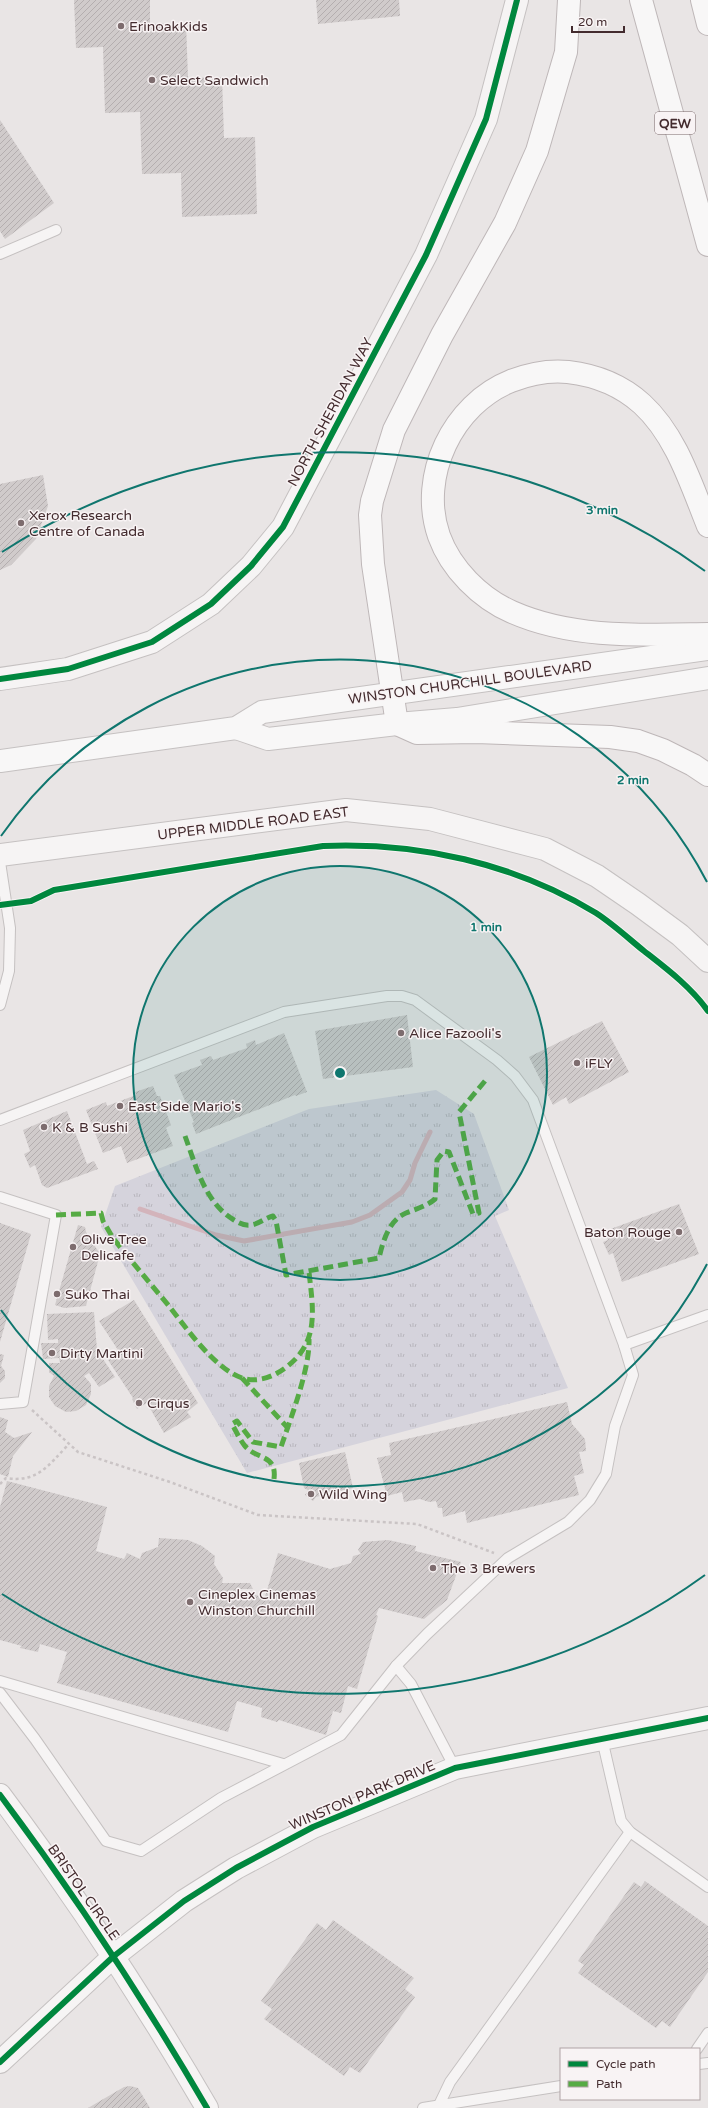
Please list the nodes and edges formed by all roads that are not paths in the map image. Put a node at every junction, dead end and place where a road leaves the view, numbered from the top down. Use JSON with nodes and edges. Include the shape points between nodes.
{"nodes":[{"id":1,"x":517,"y":0,"type":"edge"},
{"id":2,"x":570,"y":0,"type":"edge"},
{"id":3,"x":641,"y":0,"type":"edge"},
{"id":4,"x":702,"y":0,"type":"edge"},
{"id":5,"x":708,"y":24,"type":"edge"},
{"id":6,"x":56,"y":230,"type":"dead end"},
{"id":7,"x":708,"y":245,"type":"edge"},
{"id":8,"x":0,"y":254,"type":"edge"},
{"id":9,"x":708,"y":526,"type":"edge"},
{"id":10,"x":701,"y":642,"type":"edge"},
{"id":11,"x":706,"y":678,"type":"edge"},
{"id":12,"x":0,"y":679,"type":"edge"},
{"id":13,"x":393,"y":693,"type":"junction"},
{"id":14,"x":397,"y":724,"type":"junction"},
{"id":15,"x":236,"y":728,"type":"junction"},
{"id":16,"x":0,"y":762,"type":"edge"},
{"id":17,"x":708,"y":775,"type":"edge"},
{"id":18,"x":0,"y":855,"type":"edge"},
{"id":19,"x":0,"y":862,"type":"edge"},
{"id":20,"x":708,"y":961,"type":"edge"},
{"id":21,"x":0,"y":1005,"type":"edge"},
{"id":22,"x":0,"y":1120,"type":"edge"},
{"id":23,"x":0,"y":1198,"type":"edge"},
{"id":24,"x":708,"y":1315,"type":"edge"},
{"id":25,"x":624,"y":1345,"type":"junction"},
{"id":26,"x":0,"y":1404,"type":"edge"},
{"id":27,"x":396,"y":1666,"type":"junction"},
{"id":28,"x":0,"y":1681,"type":"edge"},
{"id":29,"x":0,"y":1693,"type":"edge"},
{"id":30,"x":708,"y":1718,"type":"edge"},
{"id":31,"x":602,"y":1739,"type":"junction"},
{"id":32,"x":283,"y":1764,"type":"junction"},
{"id":33,"x":455,"y":1768,"type":"junction"},
{"id":34,"x":0,"y":1795,"type":"edge"},
{"id":35,"x":630,"y":1832,"type":"junction"},
{"id":36,"x":708,"y":1887,"type":"edge"},
{"id":37,"x":114,"y":1956,"type":"junction"},
{"id":38,"x":708,"y":2033,"type":"edge"},
{"id":39,"x":698,"y":2048,"type":"edge"},
{"id":40,"x":0,"y":2062,"type":"edge"},
{"id":41,"x":560,"y":2086,"type":"edge"},
{"id":42,"x":439,"y":2105,"type":"junction"},
{"id":43,"x":207,"y":2108,"type":"edge"},
{"id":44,"x":423,"y":2108,"type":"edge"}],
"edges":[{"from":1,"to":12,"type":"street","name":"NORTH SHERIDAN WAY","via":[[486,119],[433,241],[283,527],[251,566],[211,604],[152,642],[68,669]]},
{"from":2,"to":13,"type":"main road","via":[[566,52],[537,151],[505,223],[442,335],[394,430],[372,501],[370,515],[373,564]]},
{"from":3,"to":7,"type":"main road","number":"QEW"},
{"from":4,"to":5,"type":"main road"},
{"from":6,"to":8,"type":"lane"},
{"from":9,"to":10,"type":"main road","via":[[680,459],[653,416],[641,403],[615,386],[587,376],[542,372],[516,379],[488,393],[455,426],[447,440],[437,470],[433,502],[438,534],[463,576],[496,603],[526,618],[575,631],[638,634]]},
{"from":10,"to":13,"type":"main road","name":"WINSTON CHURCHILL BOULEVARD"},
{"from":11,"to":14,"type":"main road","name":"WINSTON CHURCHILL BOULEVARD","via":[[457,719]]},
{"from":13,"to":14,"type":"main road"},
{"from":13,"to":15,"type":"main road","name":"WINSTON CHURCHILL BOULEVARD","via":[[262,712]]},
{"from":14,"to":15,"type":"main road","name":"WINSTON CHURCHILL BOULEVARD","via":[[268,739]]},
{"from":14,"to":17,"type":"main road","via":[[417,733],[476,732],[610,737],[663,750]]},
{"from":15,"to":16,"type":"main road","name":"WINSTON CHURCHILL BOULEVARD"},
{"from":18,"to":20,"type":"street","name":"UPPER MIDDLE ROAD EAST","via":[[346,810],[430,819],[545,849],[597,876],[638,904],[680,935]]},
{"from":19,"to":21,"type":"lane","via":[[10,928],[9,971]]},
{"from":22,"to":25,"type":"lane","via":[[284,1012],[387,996],[402,996],[415,1000],[497,1060],[515,1076],[533,1100]]},
{"from":23,"to":26,"type":"lane","via":[[56,1215],[23,1402]]},
{"from":24,"to":25,"type":"lane"},
{"from":25,"to":27,"type":"lane","via":[[633,1375],[615,1426],[606,1474],[590,1500],[568,1522],[508,1558]]},
{"from":27,"to":32,"type":"lane","via":[[341,1735]]},
{"from":27,"to":33,"type":"lane","via":[[411,1684]]},
{"from":28,"to":32,"type":"lane"},
{"from":29,"to":32,"type":"lane","via":[[106,1840],[141,1851],[221,1798]]},
{"from":30,"to":31,"type":"street","name":"WINSTON PARK DRIVE"},
{"from":31,"to":33,"type":"street","name":"WINSTON PARK DRIVE"},
{"from":31,"to":35,"type":"lane","via":[[621,1821]]},
{"from":33,"to":37,"type":"street","name":"WINSTON PARK DRIVE","via":[[313,1827],[236,1868],[184,1900]]},
{"from":34,"to":37,"type":"street","name":"BRISTOL CIRCLE"},
{"from":35,"to":36,"type":"lane"},
{"from":35,"to":42,"type":"lane","via":[[450,2082]]},
{"from":37,"to":40,"type":"street","name":"WINSTON PARK DRIVE"},
{"from":37,"to":43,"type":"street","name":"BRISTOL CIRCLE"},
{"from":38,"to":39,"type":"lane"},
{"from":41,"to":42,"type":"lane"},
{"from":42,"to":44,"type":"lane"}]}
